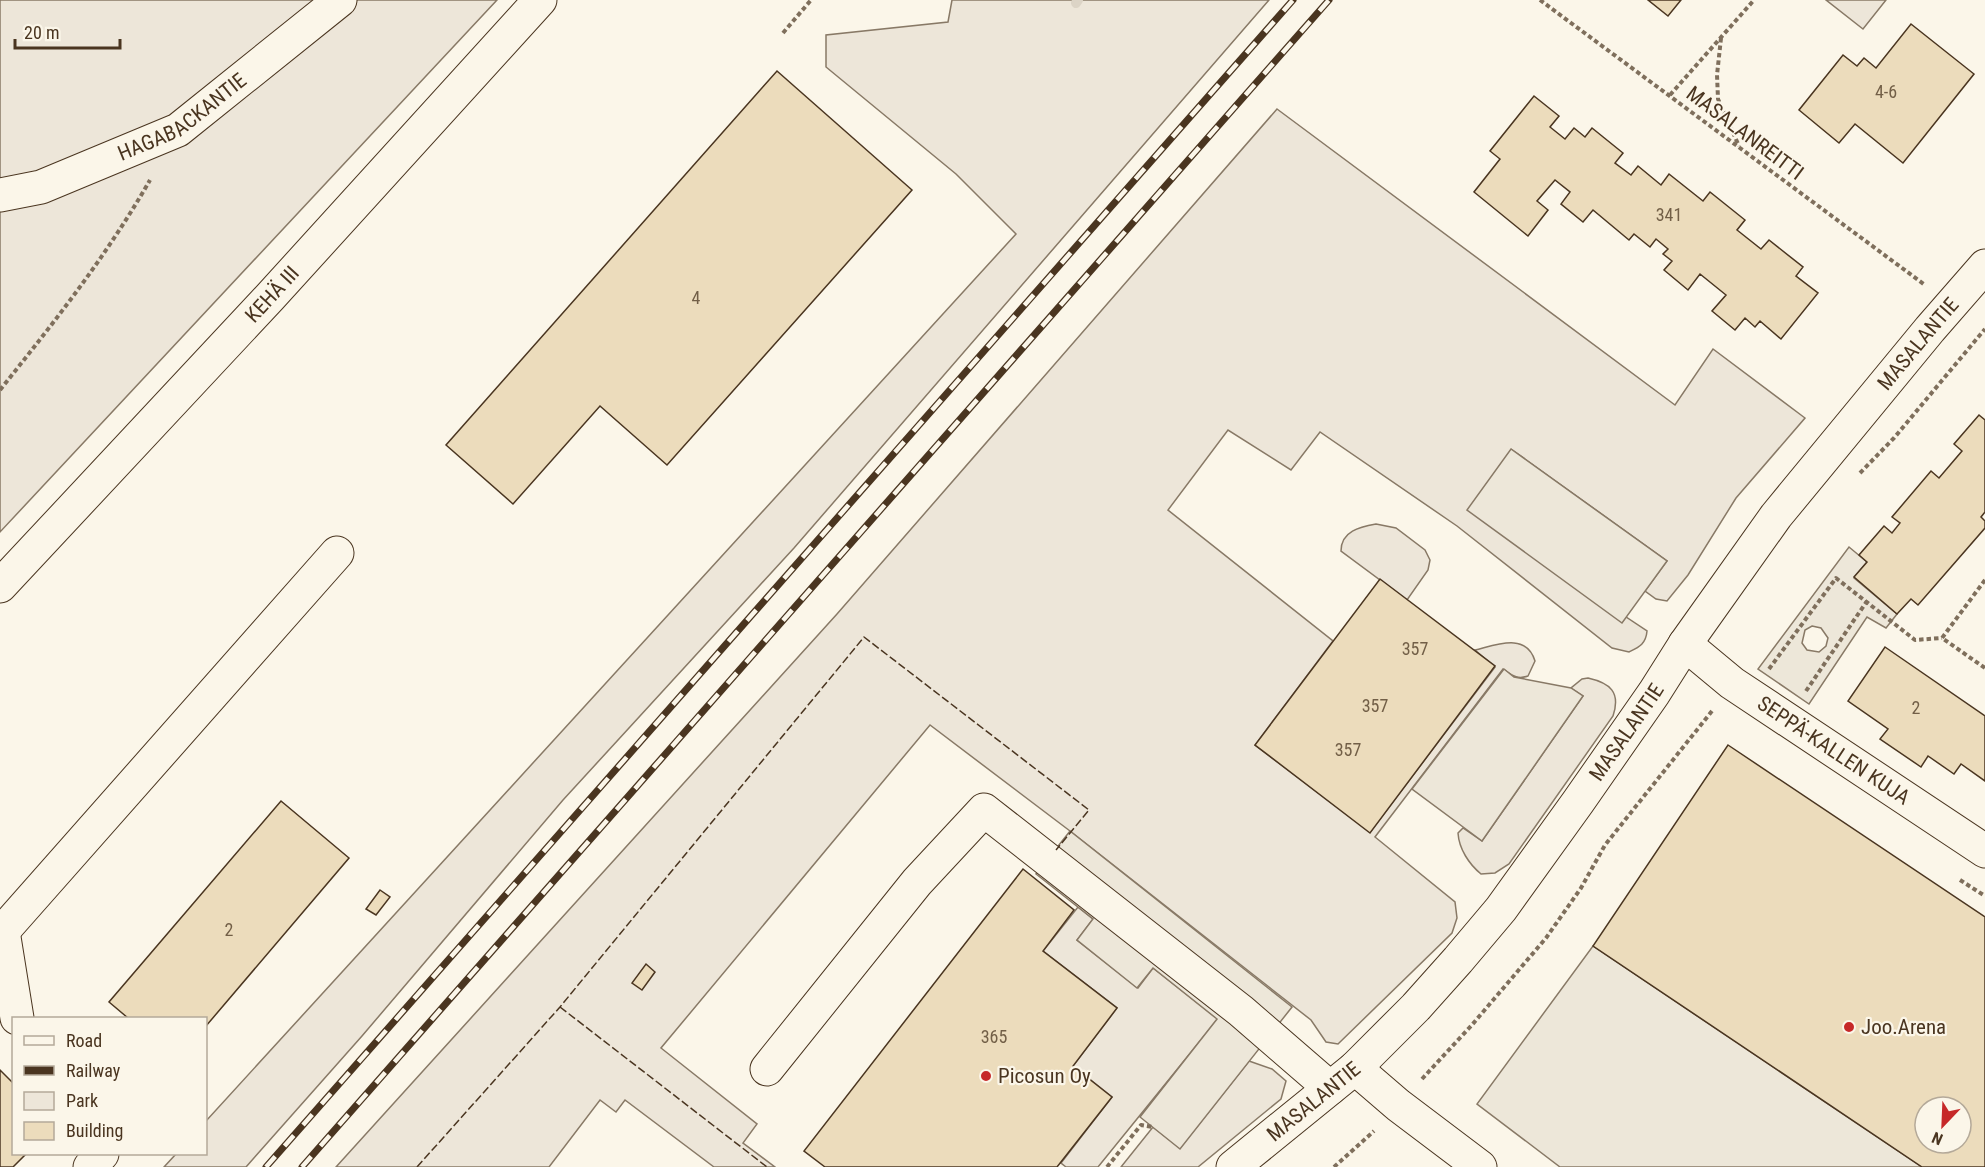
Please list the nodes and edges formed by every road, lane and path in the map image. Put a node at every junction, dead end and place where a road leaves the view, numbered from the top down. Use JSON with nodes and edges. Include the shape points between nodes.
{"nodes":[{"id":1,"x":340,"y":0,"type":"edge"},
{"id":2,"x":540,"y":0,"type":"edge"},
{"id":3,"x":811,"y":0,"type":"edge"},
{"id":4,"x":1540,"y":0,"type":"edge"},
{"id":5,"x":1754,"y":0,"type":"edge"},
{"id":6,"x":783,"y":33,"type":"dead end"},
{"id":7,"x":1721,"y":37,"type":"junction"},
{"id":8,"x":1670,"y":95,"type":"junction"},
{"id":9,"x":1739,"y":147,"type":"junction"},
{"id":10,"x":151,"y":177,"type":"dead end"},
{"id":11,"x":0,"y":195,"type":"edge"},
{"id":12,"x":1985,"y":266,"type":"edge"},
{"id":13,"x":1932,"y":291,"type":"dead end"},
{"id":14,"x":1985,"y":329,"type":"edge"},
{"id":15,"x":0,"y":390,"type":"edge"},
{"id":16,"x":1854,"y":479,"type":"dead end"},
{"id":17,"x":337,"y":554,"type":"dead end"},
{"id":18,"x":1985,"y":580,"type":"edge"},
{"id":19,"x":0,"y":586,"type":"edge"},
{"id":20,"x":1867,"y":602,"type":"junction"},
{"id":21,"x":1942,"y":638,"type":"junction"},
{"id":22,"x":1685,"y":644,"type":"junction"},
{"id":23,"x":1985,"y":668,"type":"edge"},
{"id":24,"x":1765,"y":674,"type":"dead end"},
{"id":25,"x":1801,"y":699,"type":"dead end"},
{"id":26,"x":1711,"y":711,"type":"dead end"},
{"id":27,"x":1985,"y":851,"type":"edge"},
{"id":28,"x":2,"y":929,"type":"edge"},
{"id":29,"x":18,"y":1017,"type":"edge"},
{"id":30,"x":767,"y":1069,"type":"dead end"},
{"id":31,"x":1342,"y":1078,"type":"junction"},
{"id":32,"x":1420,"y":1082,"type":"dead end"},
{"id":33,"x":1380,"y":1126,"type":"dead end"},
{"id":34,"x":1153,"y":1127,"type":"dead end"},
{"id":35,"x":101,"y":1155,"type":"edge"},
{"id":36,"x":90,"y":1167,"type":"edge"},
{"id":37,"x":1107,"y":1167,"type":"edge"},
{"id":38,"x":1233,"y":1167,"type":"edge"},
{"id":39,"x":1334,"y":1167,"type":"edge"},
{"id":40,"x":1480,"y":1167,"type":"edge"}],
"edges":[{"from":1,"to":11,"type":"main road","name":"HAGABACKANTIE","via":[[178,130],[41,187]]},
{"from":2,"to":19,"type":"main road","name":"KEHÄ III"},
{"from":3,"to":6,"type":"path"},
{"from":4,"to":8,"type":"path","name":"MASALANREITTI"},
{"from":5,"to":7,"type":"path"},
{"from":7,"to":8,"type":"path"},
{"from":7,"to":9,"type":"path","via":[[1718,99]]},
{"from":8,"to":9,"type":"path","name":"MASALANREITTI"},
{"from":9,"to":13,"type":"path","name":"MASALANREITTI"},
{"from":10,"to":15,"type":"path","via":[[76,295]]},
{"from":12,"to":22,"type":"main road","name":"MASALANTIE","via":[[1776,516]]},
{"from":14,"to":16,"type":"path"},
{"from":17,"to":28,"type":"main road"},
{"from":18,"to":21,"type":"path"},
{"from":20,"to":21,"type":"path","via":[[1915,640]]},
{"from":20,"to":24,"type":"path","via":[[1836,578]]},
{"from":20,"to":25,"type":"path"},
{"from":21,"to":23,"type":"path"},
{"from":22,"to":27,"type":"main road","name":"SEPPÄ-KALLEN KUJA","via":[[1732,683]]},
{"from":22,"to":31,"type":"main road","name":"MASALANTIE","via":[[1501,909],[1416,1007]]},
{"from":26,"to":32,"type":"path","via":[[1605,844],[1581,888],[1546,938]]},
{"from":28,"to":29,"type":"main road"},
{"from":30,"to":31,"type":"main road","via":[[917,882],[984,810],[1241,1011]]},
{"from":31,"to":38,"type":"main road","name":"MASALANTIE"},
{"from":31,"to":40,"type":"main road","via":[[1398,1105]]},
{"from":33,"to":39,"type":"path"},
{"from":34,"to":37,"type":"path","via":[[1141,1125]]},
{"from":35,"to":36,"type":"main road"}]}
